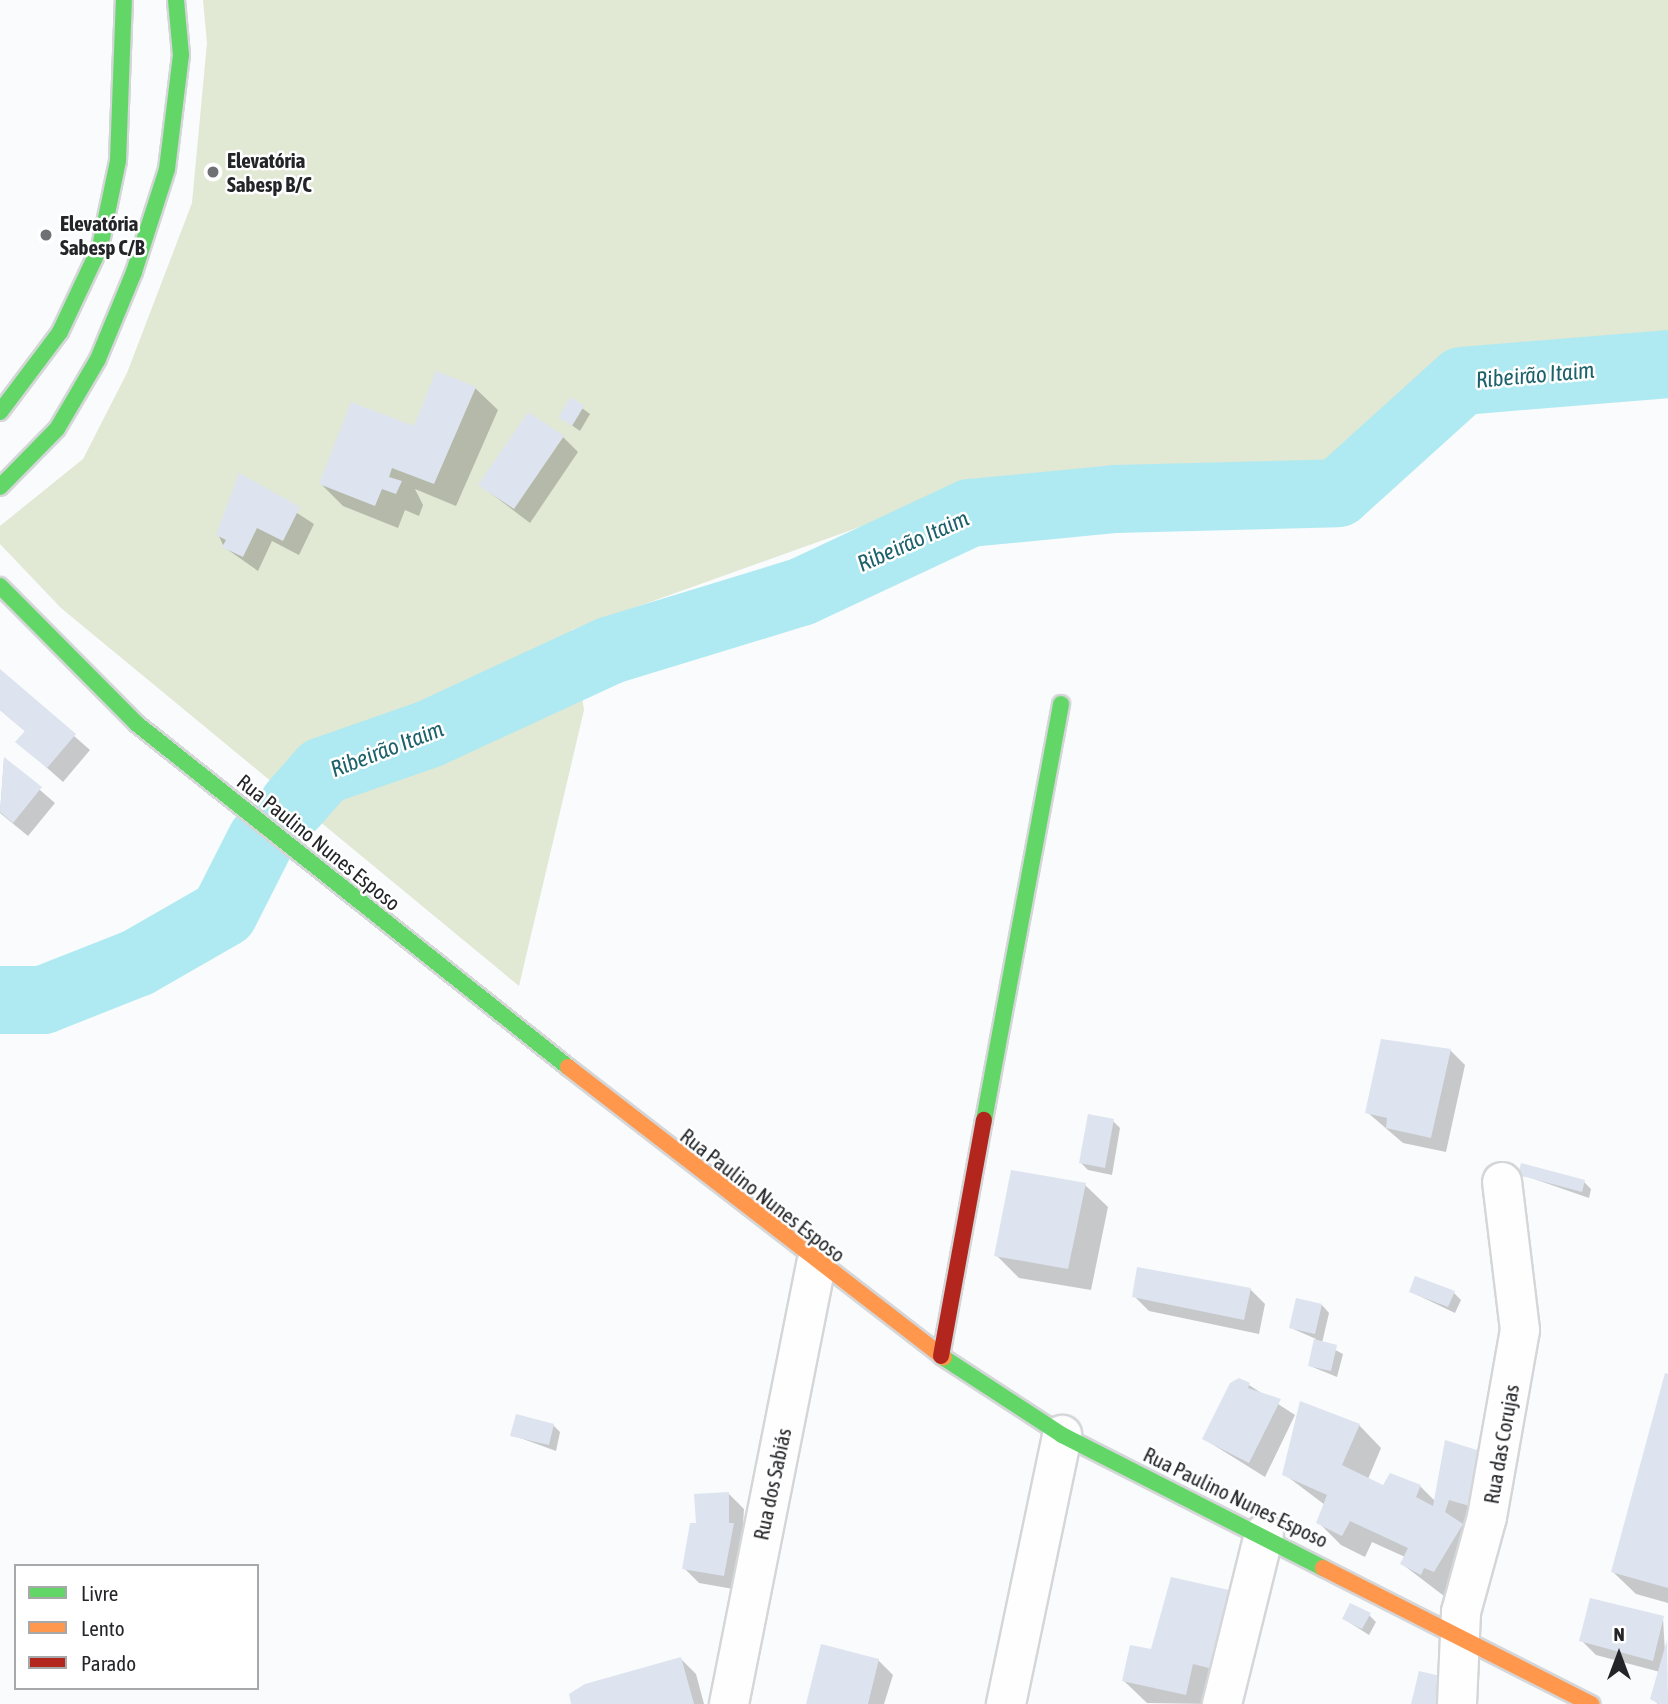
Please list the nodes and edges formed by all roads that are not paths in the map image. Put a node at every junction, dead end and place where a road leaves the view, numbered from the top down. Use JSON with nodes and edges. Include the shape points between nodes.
{"nodes":[{"id":1,"x":124,"y":0,"type":"edge"},
{"id":2,"x":176,"y":0,"type":"edge"},
{"id":3,"x":17,"y":395,"type":"junction"},
{"id":4,"x":0,"y":412,"type":"edge"},
{"id":5,"x":0,"y":432,"type":"edge"},
{"id":6,"x":0,"y":487,"type":"edge"},
{"id":7,"x":0,"y":586,"type":"edge"},
{"id":8,"x":1061,"y":704,"type":"dead end"},
{"id":9,"x":1502,"y":1182,"type":"dead end"},
{"id":10,"x":816,"y":1265,"type":"junction"},
{"id":11,"x":942,"y":1356,"type":"junction"},
{"id":12,"x":1062,"y":1435,"type":"junction"},
{"id":13,"x":1264,"y":1534,"type":"junction"},
{"id":14,"x":1458,"y":1632,"type":"junction"},
{"id":15,"x":729,"y":1704,"type":"edge"},
{"id":16,"x":1006,"y":1704,"type":"edge"},
{"id":17,"x":1222,"y":1704,"type":"edge"},
{"id":18,"x":1457,"y":1704,"type":"edge"},
{"id":19,"x":1591,"y":1704,"type":"edge"}],
"edges":[{"from":1,"to":3,"type":"street","via":[[118,161],[100,247],[60,332]]},
{"from":2,"to":6,"type":"street","via":[[181,55],[167,169],[134,272],[98,359],[57,429]]},
{"from":3,"to":4,"type":"street"},
{"from":3,"to":5,"type":"street"},
{"from":7,"to":10,"type":"street","name":"Rua Paulino Nunes Esposo","via":[[137,724]]},
{"from":8,"to":11,"type":"street"},
{"from":9,"to":14,"type":"street","name":"Rua das Corujas","via":[[1520,1330],[1487,1517]]},
{"from":10,"to":11,"type":"street","name":"Rua Paulino Nunes Esposo"},
{"from":10,"to":15,"type":"street","name":"Rua dos Sabiás"},
{"from":11,"to":12,"type":"street","name":"Rua Paulino Nunes Esposo"},
{"from":12,"to":13,"type":"street","name":"Rua Paulino Nunes Esposo"},
{"from":12,"to":16,"type":"street"},
{"from":13,"to":14,"type":"street","name":"Rua Paulino Nunes Esposo"},
{"from":13,"to":17,"type":"street"},
{"from":14,"to":18,"type":"street","name":"Rua das Corujas","via":[[1463,1653]]},
{"from":14,"to":19,"type":"street","name":"Rua Paulino Nunes Esposo"}]}
